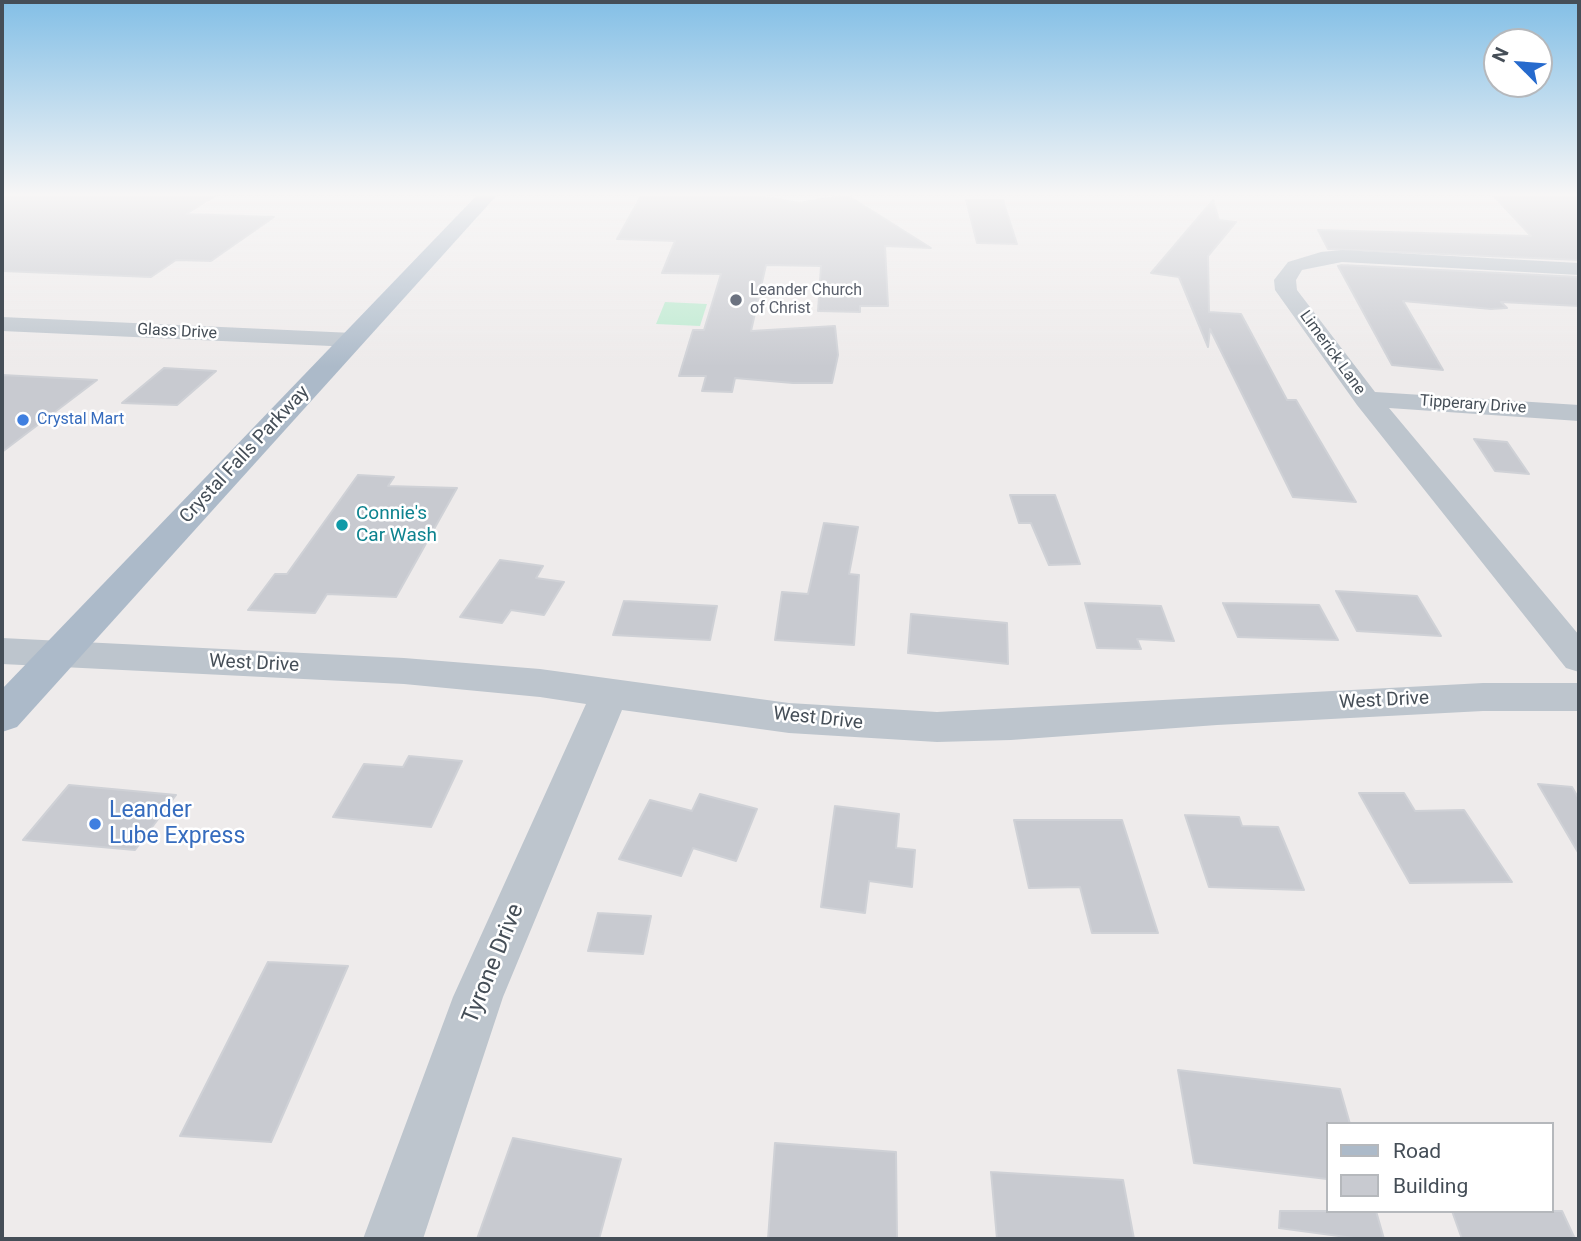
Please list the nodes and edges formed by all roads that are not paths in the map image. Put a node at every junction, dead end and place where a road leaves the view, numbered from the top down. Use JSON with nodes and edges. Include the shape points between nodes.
{"nodes":[{"id":1,"x":434,"y":252,"type":"edge"},
{"id":2,"x":1579,"y":268,"type":"edge"},
{"id":3,"x":2,"y":324,"type":"edge"},
{"id":4,"x":352,"y":340,"type":"junction"},
{"id":5,"x":1366,"y":399,"type":"junction"},
{"id":6,"x":1579,"y":413,"type":"edge"},
{"id":7,"x":2,"y":651,"type":"edge"},
{"id":8,"x":59,"y":654,"type":"junction"},
{"id":9,"x":1579,"y":659,"type":"edge"},
{"id":10,"x":610,"y":694,"type":"junction"},
{"id":11,"x":1579,"y":697,"type":"edge"},
{"id":12,"x":2,"y":716,"type":"edge"},
{"id":13,"x":393,"y":1239,"type":"edge"}],
"edges":[{"from":1,"to":4,"type":"main road","name":"Crystal Falls Parkway"},
{"from":2,"to":5,"type":"street","name":"Limerick Lane","via":[[1365,256],[1321,258],[1295,266],[1287,274],[1286,289]]},
{"from":3,"to":4,"type":"street","name":"Glass Drive"},
{"from":4,"to":8,"type":"main road","name":"Crystal Falls Parkway"},
{"from":5,"to":6,"type":"street","name":"Tipperary Drive"},
{"from":5,"to":9,"type":"street","name":"Limerick Lane"},
{"from":7,"to":8,"type":"street","name":"West Drive"},
{"from":8,"to":10,"type":"street","name":"West Drive","via":[[404,671]]},
{"from":8,"to":12,"type":"main road","name":"Crystal Falls Parkway"},
{"from":10,"to":11,"type":"street","name":"West Drive","via":[[789,718],[937,727],[1470,697]]},
{"from":10,"to":13,"type":"street","name":"Tyrone Drive","via":[[478,997]]}]}
